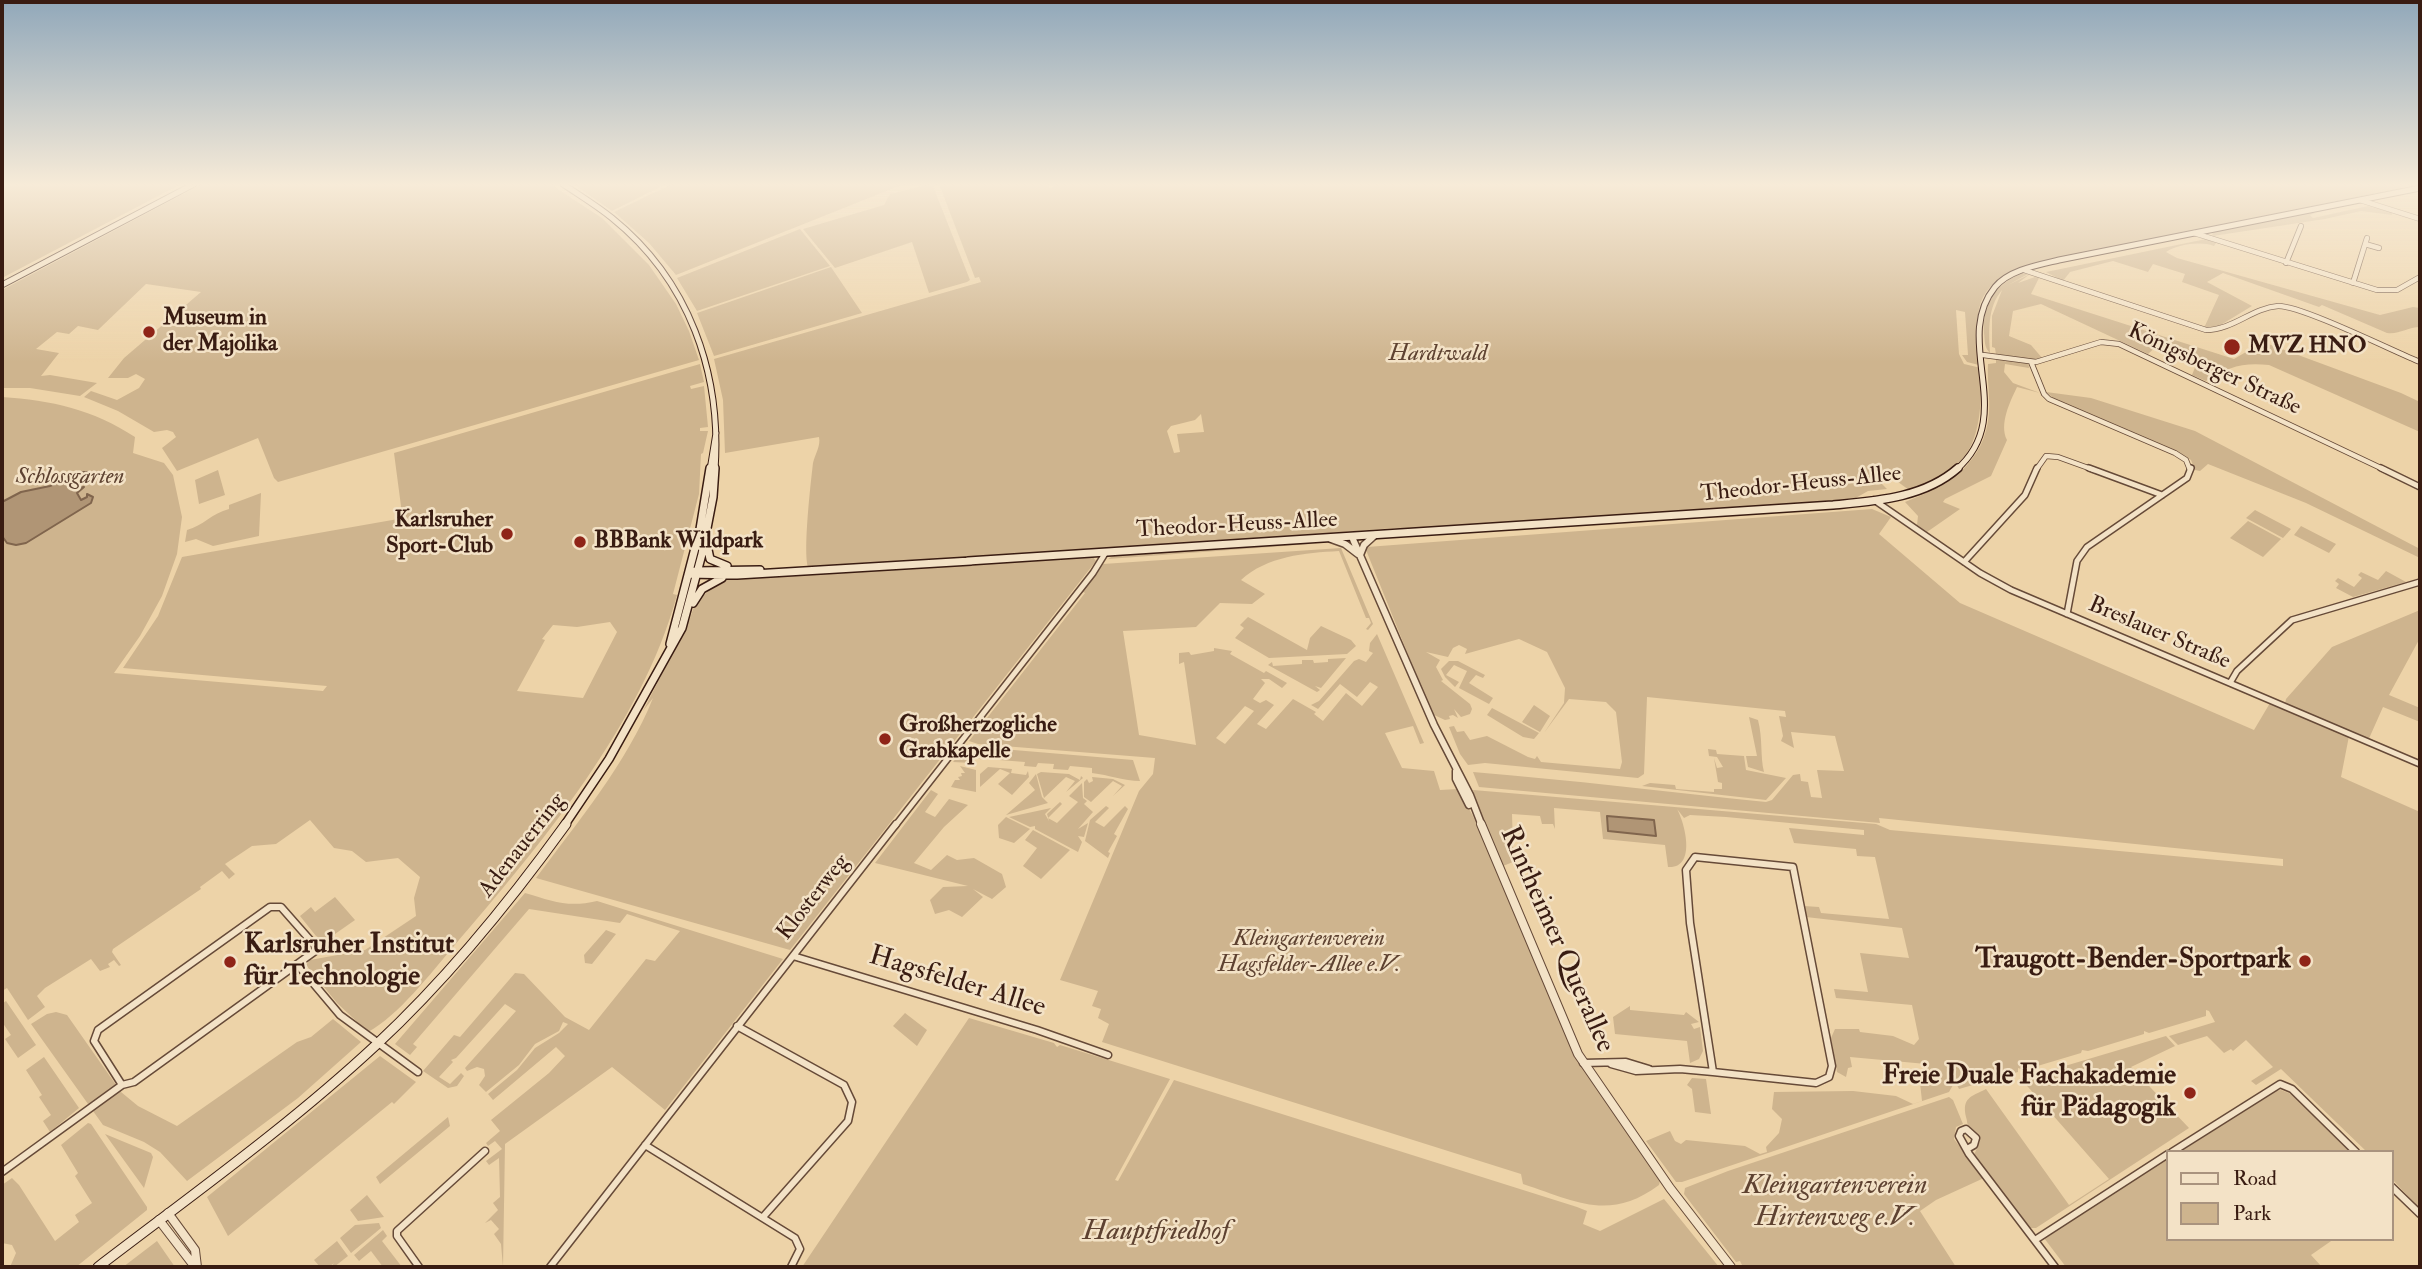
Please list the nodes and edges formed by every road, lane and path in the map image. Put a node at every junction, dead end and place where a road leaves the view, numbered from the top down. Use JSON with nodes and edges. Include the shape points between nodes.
{"nodes":[{"id":1,"x":81,"y":243,"type":"edge"},
{"id":2,"x":640,"y":243,"type":"edge"},
{"id":3,"x":2145,"y":243,"type":"edge"},
{"id":4,"x":2224,"y":243,"type":"edge"},
{"id":5,"x":2294,"y":243,"type":"edge"},
{"id":6,"x":2365,"y":243,"type":"edge"},
{"id":7,"x":2370,"y":243,"type":"edge"},
{"id":8,"x":2379,"y":248,"type":"dead end"},
{"id":9,"x":2286,"y":262,"type":"junction"},
{"id":10,"x":2040,"y":265,"type":"junction"},
{"id":11,"x":2024,"y":270,"type":"junction"},
{"id":12,"x":2420,"y":277,"type":"edge"},
{"id":13,"x":2049,"y":279,"type":"junction"},
{"id":14,"x":2353,"y":283,"type":"junction"},
{"id":15,"x":2,"y":285,"type":"edge"},
{"id":16,"x":1983,"y":355,"type":"junction"},
{"id":17,"x":2031,"y":362,"type":"junction"},
{"id":18,"x":2420,"y":362,"type":"edge"},
{"id":19,"x":716,"y":433,"type":"junction"},
{"id":20,"x":2420,"y":487,"type":"edge"},
{"id":21,"x":2162,"y":495,"type":"junction"},
{"id":22,"x":1894,"y":496,"type":"junction"},
{"id":23,"x":1874,"y":500,"type":"junction"},
{"id":24,"x":1896,"y":514,"type":"junction"},
{"id":25,"x":708,"y":530,"type":"junction"},
{"id":26,"x":1375,"y":535,"type":"junction"},
{"id":27,"x":1352,"y":537,"type":"junction"},
{"id":28,"x":1328,"y":538,"type":"junction"},
{"id":29,"x":1106,"y":552,"type":"junction"},
{"id":30,"x":1360,"y":555,"type":"junction"},
{"id":31,"x":1964,"y":562,"type":"junction"},
{"id":32,"x":748,"y":569,"type":"junction"},
{"id":33,"x":781,"y":572,"type":"junction"},
{"id":34,"x":693,"y":574,"type":"junction"},
{"id":35,"x":737,"y":576,"type":"junction"},
{"id":36,"x":2419,"y":584,"type":"edge"},
{"id":37,"x":687,"y":612,"type":"junction"},
{"id":38,"x":2067,"y":614,"type":"junction"},
{"id":39,"x":669,"y":649,"type":"junction"},
{"id":40,"x":2230,"y":683,"type":"junction"},
{"id":41,"x":2420,"y":764,"type":"edge"},
{"id":42,"x":793,"y":956,"type":"junction"},
{"id":43,"x":297,"y":964,"type":"junction"},
{"id":44,"x":737,"y":1026,"type":"junction"},
{"id":45,"x":377,"y":1044,"type":"junction"},
{"id":46,"x":1108,"y":1055,"type":"dead end"},
{"id":47,"x":1583,"y":1063,"type":"junction"},
{"id":48,"x":418,"y":1072,"type":"dead end"},
{"id":49,"x":1713,"y":1072,"type":"junction"},
{"id":50,"x":122,"y":1085,"type":"junction"},
{"id":51,"x":645,"y":1145,"type":"junction"},
{"id":52,"x":1967,"y":1149,"type":"dead end"},
{"id":53,"x":2175,"y":1150,"type":"edge"},
{"id":54,"x":2354,"y":1150,"type":"edge"},
{"id":55,"x":485,"y":1151,"type":"dead end"},
{"id":56,"x":2166,"y":1156,"type":"edge"},
{"id":57,"x":2,"y":1172,"type":"edge"},
{"id":58,"x":2394,"y":1189,"type":"edge"},
{"id":59,"x":168,"y":1213,"type":"junction"},
{"id":60,"x":2420,"y":1214,"type":"edge"},
{"id":61,"x":763,"y":1217,"type":"junction"},
{"id":62,"x":159,"y":1220,"type":"junction"},
{"id":63,"x":2035,"y":1240,"type":"junction"},
{"id":64,"x":800,"y":1254,"type":"joint"},
{"id":65,"x":98,"y":1267,"type":"edge"},
{"id":66,"x":196,"y":1267,"type":"edge"},
{"id":67,"x":419,"y":1267,"type":"edge"},
{"id":68,"x":550,"y":1267,"type":"edge"},
{"id":69,"x":791,"y":1267,"type":"edge"},
{"id":70,"x":1731,"y":1267,"type":"edge"},
{"id":71,"x":2055,"y":1267,"type":"edge"}],
"edges":[{"from":1,"to":15,"type":"main road"},
{"from":2,"to":19,"type":"main road","name":"Adenauerring","via":[[675,288],[703,345]]},
{"from":3,"to":10,"type":"main road","name":"Theodor-Heuss-Allee"},
{"from":4,"to":9,"type":"street"},
{"from":5,"to":9,"type":"street"},
{"from":6,"to":14,"type":"street"},
{"from":7,"to":8,"type":"street"},
{"from":9,"to":14,"type":"street"},
{"from":10,"to":11,"type":"main road","name":"Theodor-Heuss-Allee"},
{"from":10,"to":13,"type":"street","via":[[2039,270]]},
{"from":11,"to":13,"type":"street"},
{"from":11,"to":16,"type":"main road","name":"Theodor-Heuss-Allee","via":[[2001,282],[1986,301],[1981,318]]},
{"from":12,"to":14,"type":"street","via":[[2390,291]]},
{"from":13,"to":18,"type":"street","via":[[2206,330],[2226,329],[2269,306],[2291,307]]},
{"from":16,"to":17,"type":"street","name":"Königsberger Straße"},
{"from":16,"to":22,"type":"main road","name":"Theodor-Heuss-Allee","via":[[1985,420],[1974,453],[1947,478]]},
{"from":17,"to":20,"type":"street","name":"Königsberger Straße","via":[[2101,342],[2119,344]]},
{"from":17,"to":21,"type":"street","via":[[2049,399],[2186,460],[2190,475]]},
{"from":19,"to":25,"type":"main road","name":"Adenauerring","via":[[718,464]]},
{"from":19,"to":34,"type":"main road","name":"Adenauerring"},
{"from":21,"to":31,"type":"street","via":[[2046,456],[2025,495]]},
{"from":21,"to":38,"type":"street","via":[[2087,547],[2074,572]]},
{"from":22,"to":23,"type":"main road","name":"Theodor-Heuss-Allee"},
{"from":22,"to":24,"type":"street","via":[[1891,505]]},
{"from":23,"to":24,"type":"street","name":"Breslauer Straße"},
{"from":23,"to":26,"type":"main road","name":"Theodor-Heuss-Allee"},
{"from":24,"to":31,"type":"street","name":"Breslauer Straße"},
{"from":25,"to":32,"type":"main road","via":[[710,559]]},
{"from":25,"to":34,"type":"main road","name":"Adenauerring"},
{"from":26,"to":27,"type":"main road","name":"Theodor-Heuss-Allee"},
{"from":26,"to":30,"type":"street"},
{"from":27,"to":28,"type":"main road","name":"Theodor-Heuss-Allee"},
{"from":27,"to":30,"type":"street","name":"Rintheimer Querallee"},
{"from":28,"to":29,"type":"main road","name":"Theodor-Heuss-Allee"},
{"from":28,"to":30,"type":"street"},
{"from":29,"to":33,"type":"main road","name":"Theodor-Heuss-Allee"},
{"from":29,"to":42,"type":"street","name":"Klosterweg"},
{"from":30,"to":47,"type":"street","name":"Rintheimer Querallee","via":[[1462,778]]},
{"from":31,"to":38,"type":"street","name":"Breslauer Straße","via":[[2011,590]]},
{"from":32,"to":33,"type":"main road","name":"Theodor-Heuss-Allee"},
{"from":32,"to":34,"type":"main road","name":"Theodor-Heuss-Allee"},
{"from":33,"to":35,"type":"main road","name":"Theodor-Heuss-Allee"},
{"from":34,"to":35,"type":"main road","name":"Theodor-Heuss-Allee"},
{"from":34,"to":37,"type":"main road","name":"Adenauerring"},
{"from":34,"to":39,"type":"main road","name":"Adenauerring"},
{"from":35,"to":37,"type":"main road","via":[[707,584]]},
{"from":36,"to":40,"type":"street","via":[[2292,620]]},
{"from":37,"to":39,"type":"main road","name":"Adenauerring"},
{"from":38,"to":40,"type":"street","name":"Breslauer Straße"},
{"from":39,"to":45,"type":"main road","name":"Adenauerring","via":[[633,721],[570,818],[436,985]]},
{"from":40,"to":41,"type":"street","name":"Breslauer Straße"},
{"from":42,"to":44,"type":"street","name":"Klosterweg"},
{"from":42,"to":46,"type":"street","name":"Hagsfelder Allee"},
{"from":43,"to":45,"type":"street","via":[[328,1003]]},
{"from":43,"to":50,"type":"street","via":[[134,1082]]},
{"from":43,"to":50,"type":"street","via":[[318,949],[281,907],[273,906],[98,1030],[94,1041]]},
{"from":44,"to":51,"type":"street","name":"Klosterweg"},
{"from":44,"to":61,"type":"street","via":[[844,1085],[852,1099],[848,1121]]},
{"from":45,"to":48,"type":"street"},
{"from":45,"to":59,"type":"main road","name":"Adenauerring"},
{"from":47,"to":49,"type":"street","via":[[1642,1072]]},
{"from":47,"to":70,"type":"street","name":"Rintheimer Querallee"},
{"from":49,"to":49,"type":"street","via":[[1816,1083],[1829,1077],[1832,1066],[1793,867],[1695,857],[1686,870]]},
{"from":50,"to":57,"type":"street"},
{"from":51,"to":61,"type":"street"},
{"from":51,"to":68,"type":"street","name":"Klosterweg"},
{"from":52,"to":63,"type":"street"},
{"from":53,"to":54,"type":"street","via":[[2280,1084],[2292,1089]]},
{"from":55,"to":67,"type":"street","via":[[397,1231]]},
{"from":56,"to":63,"type":"street"},
{"from":58,"to":60,"type":"street"},
{"from":59,"to":62,"type":"main road","name":"Adenauerring"},
{"from":59,"to":66,"type":"street","via":[[195,1250]]},
{"from":61,"to":64,"type":"street","via":[[797,1240]]},
{"from":62,"to":65,"type":"main road","name":"Adenauerring"},
{"from":62,"to":66,"type":"street"},
{"from":63,"to":71,"type":"street"},
{"from":64,"to":69,"type":"street"}]}
